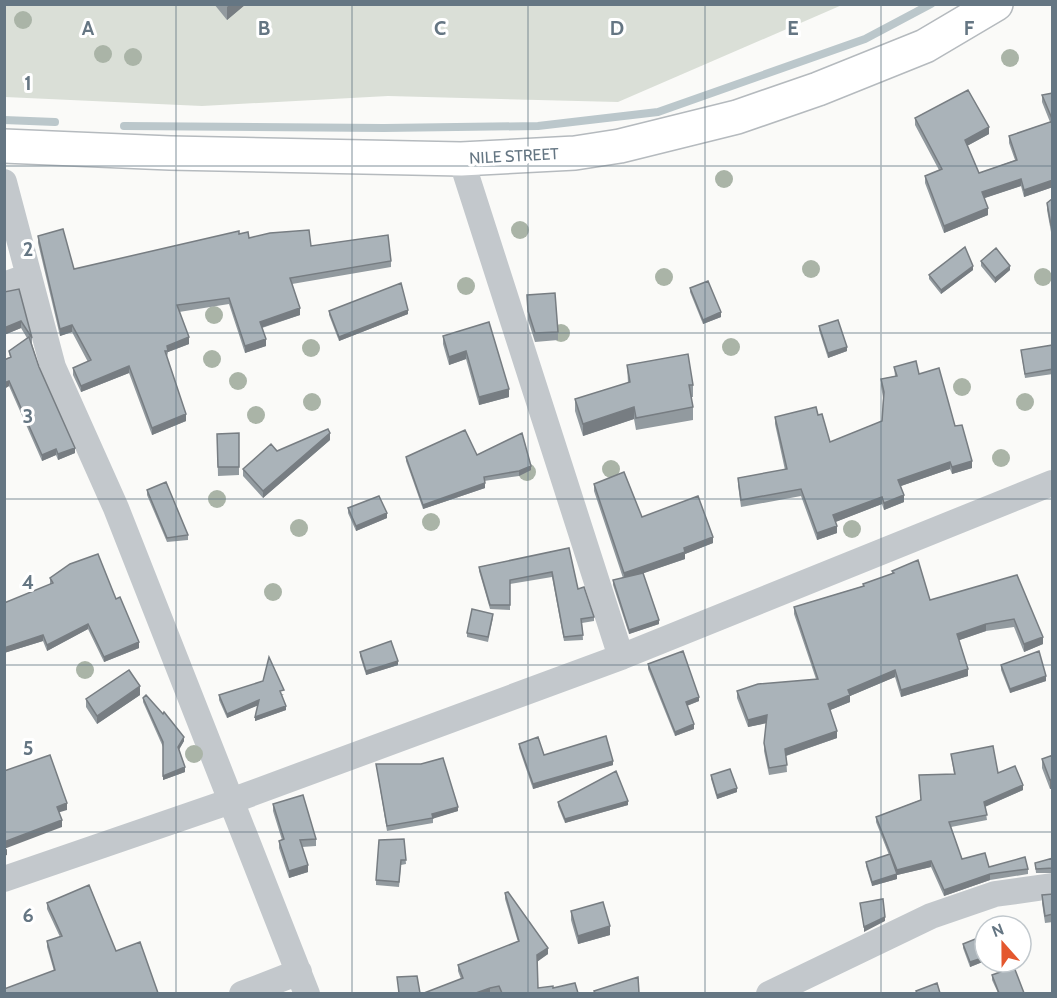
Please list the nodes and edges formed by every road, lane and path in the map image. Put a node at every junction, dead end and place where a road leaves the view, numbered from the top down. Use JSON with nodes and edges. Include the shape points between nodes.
{"nodes":[{"id":1,"x":996,"y":4,"type":"edge"},
{"id":2,"x":4,"y":146,"type":"edge"},
{"id":3,"x":461,"y":159,"type":"junction"},
{"id":4,"x":4,"y":182,"type":"edge"},
{"id":5,"x":29,"y":276,"type":"junction"},
{"id":6,"x":4,"y":285,"type":"edge"},
{"id":7,"x":1053,"y":483,"type":"edge"},
{"id":8,"x":621,"y":657,"type":"junction"},
{"id":9,"x":231,"y":801,"type":"junction"},
{"id":10,"x":4,"y":879,"type":"edge"},
{"id":11,"x":1053,"y":886,"type":"edge"},
{"id":12,"x":303,"y":983,"type":"edge"},
{"id":13,"x":242,"y":993,"type":"edge"},
{"id":14,"x":770,"y":993,"type":"edge"}],
"edges":[{"from":1,"to":3,"type":"main road","name":"NILE STREET","via":[[925,46],[737,117],[575,153]]},
{"from":2,"to":3,"type":"main road","name":"NILE STREET"},
{"from":3,"to":8,"type":"street"},
{"from":4,"to":5,"type":"street"},
{"from":5,"to":6,"type":"street"},
{"from":5,"to":9,"type":"street","via":[[53,367],[116,508]]},
{"from":7,"to":8,"type":"street"},
{"from":8,"to":9,"type":"street"},
{"from":9,"to":10,"type":"street"},
{"from":9,"to":12,"type":"street"},
{"from":11,"to":14,"type":"street","via":[[996,894],[931,916]]},
{"from":12,"to":13,"type":"street"}]}
